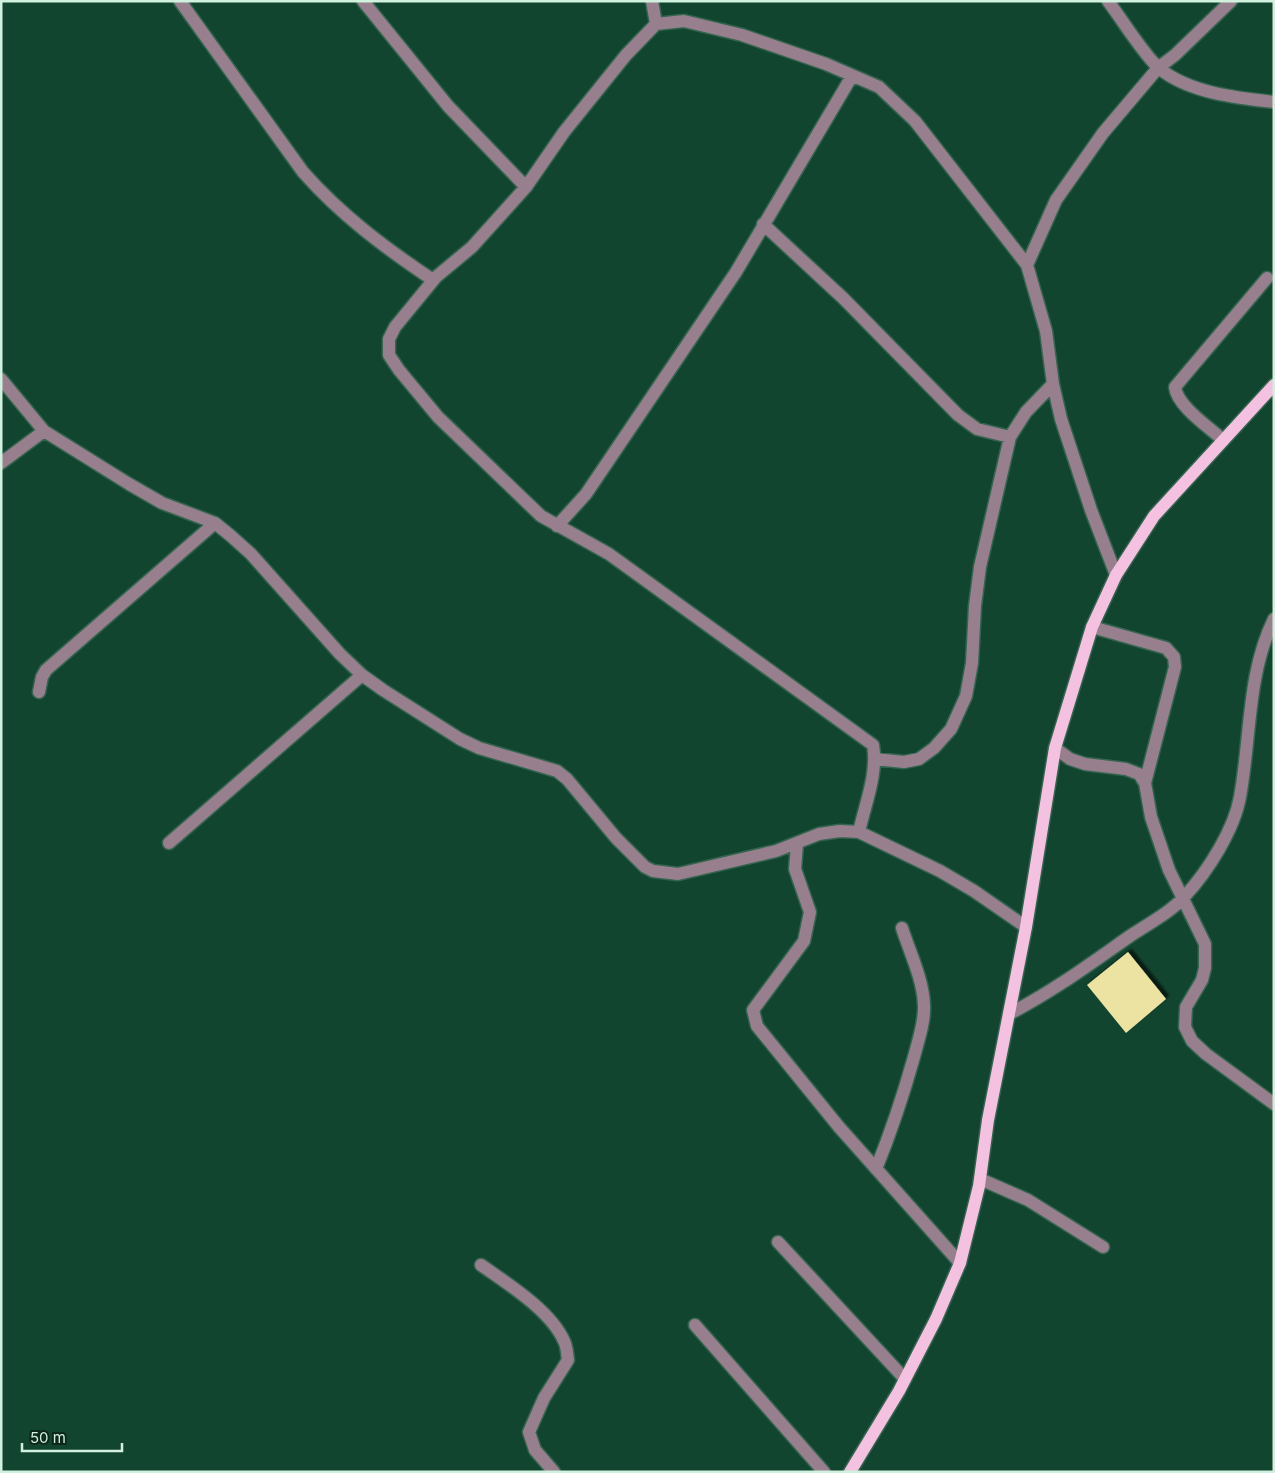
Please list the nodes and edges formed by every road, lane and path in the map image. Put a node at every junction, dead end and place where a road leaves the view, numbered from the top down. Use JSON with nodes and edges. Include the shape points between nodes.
{"nodes":[{"id":1,"x":180,"y":1,"type":"edge"},
{"id":2,"x":363,"y":1,"type":"edge"},
{"id":3,"x":652,"y":1,"type":"edge"},
{"id":4,"x":1108,"y":1,"type":"edge"},
{"id":5,"x":1230,"y":1,"type":"edge"},
{"id":6,"x":656,"y":24,"type":"junction"},
{"id":7,"x":1158,"y":68,"type":"junction"},
{"id":8,"x":852,"y":76,"type":"junction"},
{"id":9,"x":1274,"y":102,"type":"edge"},
{"id":10,"x":526,"y":187,"type":"junction"},
{"id":11,"x":763,"y":224,"type":"junction"},
{"id":12,"x":1027,"y":265,"type":"junction"},
{"id":13,"x":1266,"y":278,"type":"dead end"},
{"id":14,"x":433,"y":280,"type":"junction"},
{"id":15,"x":1,"y":379,"type":"edge"},
{"id":16,"x":1053,"y":384,"type":"junction"},
{"id":17,"x":1274,"y":385,"type":"edge"},
{"id":18,"x":44,"y":431,"type":"junction"},
{"id":19,"x":1010,"y":437,"type":"junction"},
{"id":20,"x":1223,"y":440,"type":"junction"},
{"id":21,"x":1,"y":463,"type":"edge"},
{"id":22,"x":215,"y":523,"type":"junction"},
{"id":23,"x":557,"y":526,"type":"junction"},
{"id":24,"x":1116,"y":575,"type":"junction"},
{"id":25,"x":1274,"y":619,"type":"edge"},
{"id":26,"x":1092,"y":627,"type":"junction"},
{"id":27,"x":362,"y":675,"type":"junction"},
{"id":28,"x":39,"y":692,"type":"dead end"},
{"id":29,"x":1055,"y":748,"type":"junction"},
{"id":30,"x":875,"y":758,"type":"junction"},
{"id":31,"x":1145,"y":782,"type":"junction"},
{"id":32,"x":859,"y":832,"type":"junction"},
{"id":33,"x":169,"y":843,"type":"dead end"},
{"id":34,"x":797,"y":844,"type":"junction"},
{"id":35,"x":1184,"y":897,"type":"junction"},
{"id":36,"x":1026,"y":927,"type":"junction"},
{"id":37,"x":902,"y":928,"type":"dead end"},
{"id":38,"x":1009,"y":1014,"type":"junction"},
{"id":39,"x":1274,"y":1104,"type":"edge"},
{"id":40,"x":876,"y":1169,"type":"junction"},
{"id":41,"x":980,"y":1179,"type":"junction"},
{"id":42,"x":778,"y":1242,"type":"dead end"},
{"id":43,"x":1103,"y":1247,"type":"dead end"},
{"id":44,"x":960,"y":1263,"type":"junction"},
{"id":45,"x":481,"y":1265,"type":"dead end"},
{"id":46,"x":695,"y":1325,"type":"dead end"},
{"id":47,"x":905,"y":1379,"type":"junction"},
{"id":48,"x":554,"y":1472,"type":"edge"},
{"id":49,"x":824,"y":1472,"type":"edge"},
{"id":50,"x":850,"y":1472,"type":"edge"}],
"edges":[{"from":1,"to":14,"type":"street","via":[[319,190],[356,226]]},
{"from":2,"to":10,"type":"street","via":[[448,106]]},
{"from":3,"to":6,"type":"street"},
{"from":4,"to":7,"type":"street"},
{"from":5,"to":7,"type":"street"},
{"from":6,"to":8,"type":"street","via":[[684,21],[742,35]]},
{"from":6,"to":10,"type":"street","via":[[626,55],[564,132]]},
{"from":7,"to":9,"type":"street","via":[[1190,85]]},
{"from":7,"to":12,"type":"street","via":[[1124,105],[1079,165],[1047,218]]},
{"from":8,"to":11,"type":"street"},
{"from":8,"to":12,"type":"street","via":[[879,87],[915,121]]},
{"from":10,"to":14,"type":"street","via":[[472,247]]},
{"from":11,"to":19,"type":"street","via":[[843,298],[958,415],[977,429]]},
{"from":11,"to":23,"type":"street","via":[[736,272],[586,494]]},
{"from":12,"to":16,"type":"street","via":[[1046,331]]},
{"from":13,"to":20,"type":"street","via":[[1175,387],[1182,404]]},
{"from":14,"to":23,"type":"street","via":[[391,332],[388,347],[392,362],[438,417],[541,516]]},
{"from":15,"to":18,"type":"street"},
{"from":16,"to":19,"type":"street","via":[[1026,412]]},
{"from":16,"to":24,"type":"street","via":[[1061,420]]},
{"from":17,"to":20,"type":"main road"},
{"from":18,"to":21,"type":"street"},
{"from":18,"to":22,"type":"street","via":[[162,502]]},
{"from":19,"to":30,"type":"street","via":[[980,567],[966,696],[951,729],[919,759],[904,762]]},
{"from":20,"to":24,"type":"main road","via":[[1154,516]]},
{"from":22,"to":27,"type":"street","via":[[251,554],[320,633]]},
{"from":22,"to":28,"type":"street","via":[[46,670]]},
{"from":23,"to":30,"type":"street","via":[[594,543],[779,675],[873,745]]},
{"from":24,"to":26,"type":"main road"},
{"from":25,"to":35,"type":"street","via":[[1256,667],[1237,810],[1221,844]]},
{"from":26,"to":29,"type":"main road"},
{"from":26,"to":31,"type":"street","via":[[1166,648],[1174,657],[1175,668]]},
{"from":27,"to":33,"type":"street"},
{"from":27,"to":34,"type":"street","via":[[460,739],[479,748],[557,771],[622,844],[653,872],[678,874]]},
{"from":29,"to":31,"type":"street","via":[[1085,764],[1126,769],[1138,774]]},
{"from":29,"to":36,"type":"main road"},
{"from":30,"to":32,"type":"street"},
{"from":31,"to":35,"type":"street","via":[[1157,837],[1169,870]]},
{"from":32,"to":34,"type":"street","via":[[819,834]]},
{"from":32,"to":36,"type":"street","via":[[940,871]]},
{"from":34,"to":40,"type":"street","via":[[795,869],[810,912],[804,941],[753,1010],[758,1026]]},
{"from":35,"to":38,"type":"street","via":[[1075,977]]},
{"from":35,"to":39,"type":"street","via":[[1206,944],[1202,980],[1186,1007],[1185,1027],[1206,1054]]},
{"from":36,"to":38,"type":"main road"},
{"from":37,"to":40,"type":"street","via":[[924,1005],[920,1033],[896,1120]]},
{"from":38,"to":41,"type":"main road"},
{"from":40,"to":44,"type":"street"},
{"from":41,"to":43,"type":"street","via":[[1028,1200]]},
{"from":41,"to":44,"type":"main road"},
{"from":42,"to":47,"type":"street"},
{"from":44,"to":47,"type":"main road"},
{"from":45,"to":48,"type":"street","via":[[556,1325],[565,1342],[568,1360],[544,1398],[529,1432],[535,1450]]},
{"from":46,"to":49,"type":"street"},
{"from":47,"to":50,"type":"main road"}]}
